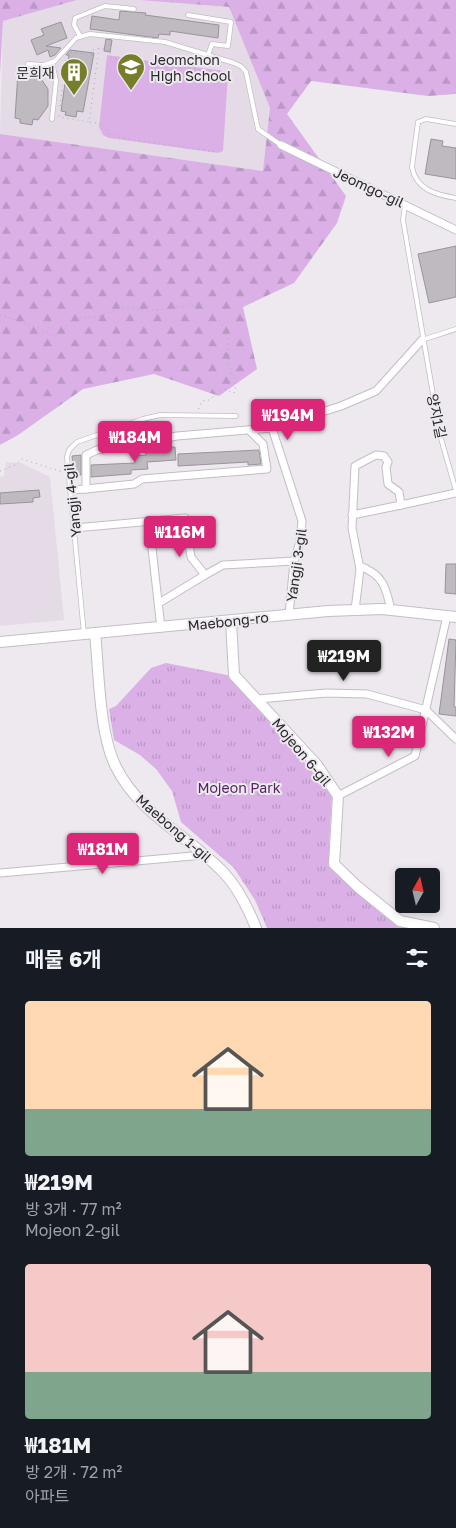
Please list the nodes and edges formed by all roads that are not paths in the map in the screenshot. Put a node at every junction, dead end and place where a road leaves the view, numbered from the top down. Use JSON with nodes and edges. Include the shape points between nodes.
{"nodes":[{"id":1,"x":134,"y":9,"type":"dead end"},
{"id":2,"x":188,"y":15,"type":"dead end"},
{"id":3,"x":80,"y":36,"type":"junction"},
{"id":4,"x":208,"y":55,"type":"junction"},
{"id":5,"x":52,"y":62,"type":"junction"},
{"id":6,"x":28,"y":64,"type":"dead end"},
{"id":7,"x":52,"y":119,"type":"dead end"},
{"id":8,"x":456,"y":124,"type":"edge"},
{"id":9,"x":280,"y":145,"type":"joint"},
{"id":10,"x":456,"y":198,"type":"edge"},
{"id":11,"x":405,"y":204,"type":"junction"},
{"id":12,"x":456,"y":230,"type":"edge"},
{"id":13,"x":456,"y":329,"type":"edge"},
{"id":14,"x":422,"y":340,"type":"junction"},
{"id":15,"x":236,"y":416,"type":"dead end"},
{"id":16,"x":272,"y":428,"type":"junction"},
{"id":17,"x":249,"y":430,"type":"junction"},
{"id":18,"x":86,"y":489,"type":"junction"},
{"id":19,"x":71,"y":490,"type":"junction"},
{"id":20,"x":456,"y":492,"type":"edge"},
{"id":21,"x":402,"y":505,"type":"junction"},
{"id":22,"x":352,"y":515,"type":"junction"},
{"id":23,"x":149,"y":522,"type":"junction"},
{"id":24,"x":75,"y":528,"type":"junction"},
{"id":25,"x":294,"y":562,"type":"junction"},
{"id":26,"x":360,"y":566,"type":"junction"},
{"id":27,"x":204,"y":575,"type":"junction"},
{"id":28,"x":158,"y":603,"type":"junction"},
{"id":29,"x":355,"y":610,"type":"junction"},
{"id":30,"x":391,"y":610,"type":"junction"},
{"id":31,"x":289,"y":615,"type":"junction"},
{"id":32,"x":451,"y":617,"type":"edge"},
{"id":33,"x":231,"y":621,"type":"junction"},
{"id":34,"x":161,"y":628,"type":"junction"},
{"id":35,"x":89,"y":633,"type":"junction"},
{"id":36,"x":0,"y":642,"type":"edge"},
{"id":37,"x":258,"y":700,"type":"junction"},
{"id":38,"x":426,"y":710,"type":"junction"},
{"id":39,"x":456,"y":739,"type":"edge"},
{"id":40,"x":338,"y":796,"type":"junction"},
{"id":41,"x":204,"y":855,"type":"junction"},
{"id":42,"x":0,"y":873,"type":"edge"},
{"id":43,"x":256,"y":928,"type":"edge"},
{"id":44,"x":434,"y":928,"type":"edge"}],
"edges":[{"from":1,"to":3,"type":"lane","via":[[105,6],[75,18],[74,25]]},
{"from":2,"to":4,"type":"lane","via":[[231,22],[228,46],[212,44]]},
{"from":3,"to":4,"type":"lane","via":[[96,34],[165,42]]},
{"from":3,"to":5,"type":"lane"},
{"from":4,"to":9,"type":"lane","via":[[240,65],[244,70],[257,127]]},
{"from":5,"to":6,"type":"lane"},
{"from":5,"to":7,"type":"lane","via":[[56,81]]},
{"from":8,"to":10,"type":"lane","via":[[418,122],[412,167],[413,173],[429,192]]},
{"from":9,"to":11,"type":"street","name":"Jeomgo-gil"},
{"from":11,"to":12,"type":"street","name":"Jeomgo-gil"},
{"from":11,"to":14,"type":"lane","name":"양지1길","via":[[402,220]]},
{"from":13,"to":14,"type":"lane"},
{"from":14,"to":16,"type":"street","via":[[376,391]]},
{"from":14,"to":20,"type":"lane","name":"양지1길","via":[[440,435]]},
{"from":15,"to":19,"type":"lane","name":"Yangji 4-gil","via":[[160,415],[77,442],[69,450]]},
{"from":16,"to":17,"type":"street"},
{"from":16,"to":25,"type":"street","name":"Yangji 3-gil","via":[[302,521]]},
{"from":17,"to":18,"type":"street","via":[[177,436],[97,450],[86,455]]},
{"from":17,"to":18,"type":"street","via":[[263,444],[267,469],[142,479],[134,484]]},
{"from":18,"to":19,"type":"street"},
{"from":19,"to":24,"type":"lane","name":"Yangji 4-gil"},
{"from":20,"to":21,"type":"street"},
{"from":21,"to":22,"type":"street"},
{"from":21,"to":22,"type":"street","via":[[399,492],[388,484],[387,459],[376,455],[355,466]]},
{"from":22,"to":26,"type":"street"},
{"from":23,"to":24,"type":"street"},
{"from":23,"to":27,"type":"street","via":[[187,519],[191,557]]},
{"from":23,"to":28,"type":"street"},
{"from":24,"to":35,"type":"lane","name":"Yangji 4-gil"},
{"from":25,"to":27,"type":"street","via":[[223,565]]},
{"from":25,"to":31,"type":"street","name":"Yangji 3-gil"},
{"from":26,"to":29,"type":"street"},
{"from":26,"to":30,"type":"street","via":[[379,577]]},
{"from":27,"to":28,"type":"street"},
{"from":28,"to":34,"type":"street"},
{"from":29,"to":30,"type":"street","name":"Maebong-ro"},
{"from":29,"to":31,"type":"street","name":"Maebong-ro"},
{"from":30,"to":32,"type":"street","name":"Maebong-ro"},
{"from":31,"to":33,"type":"street","name":"Maebong-ro"},
{"from":32,"to":38,"type":"street"},
{"from":33,"to":34,"type":"street","name":"Maebong-ro"},
{"from":33,"to":37,"type":"street","name":"Mojeon 6-gil","via":[[234,675]]},
{"from":34,"to":35,"type":"street","name":"Maebong-ro"},
{"from":35,"to":36,"type":"street","name":"Maebong-ro"},
{"from":35,"to":41,"type":"street","name":"Maebong 1-gil","via":[[105,729],[115,767],[137,798]]},
{"from":37,"to":38,"type":"street","via":[[326,693],[367,694]]},
{"from":37,"to":40,"type":"street","name":"Mojeon 6-gil","via":[[317,765]]},
{"from":38,"to":39,"type":"street"},
{"from":38,"to":40,"type":"street","via":[[415,756]]},
{"from":40,"to":44,"type":"street","name":"Mojeon 6-gil","via":[[334,864],[400,921]]},
{"from":41,"to":42,"type":"street"},
{"from":41,"to":43,"type":"street","name":"Maebong 1-gil","via":[[225,873],[244,900]]}]}
